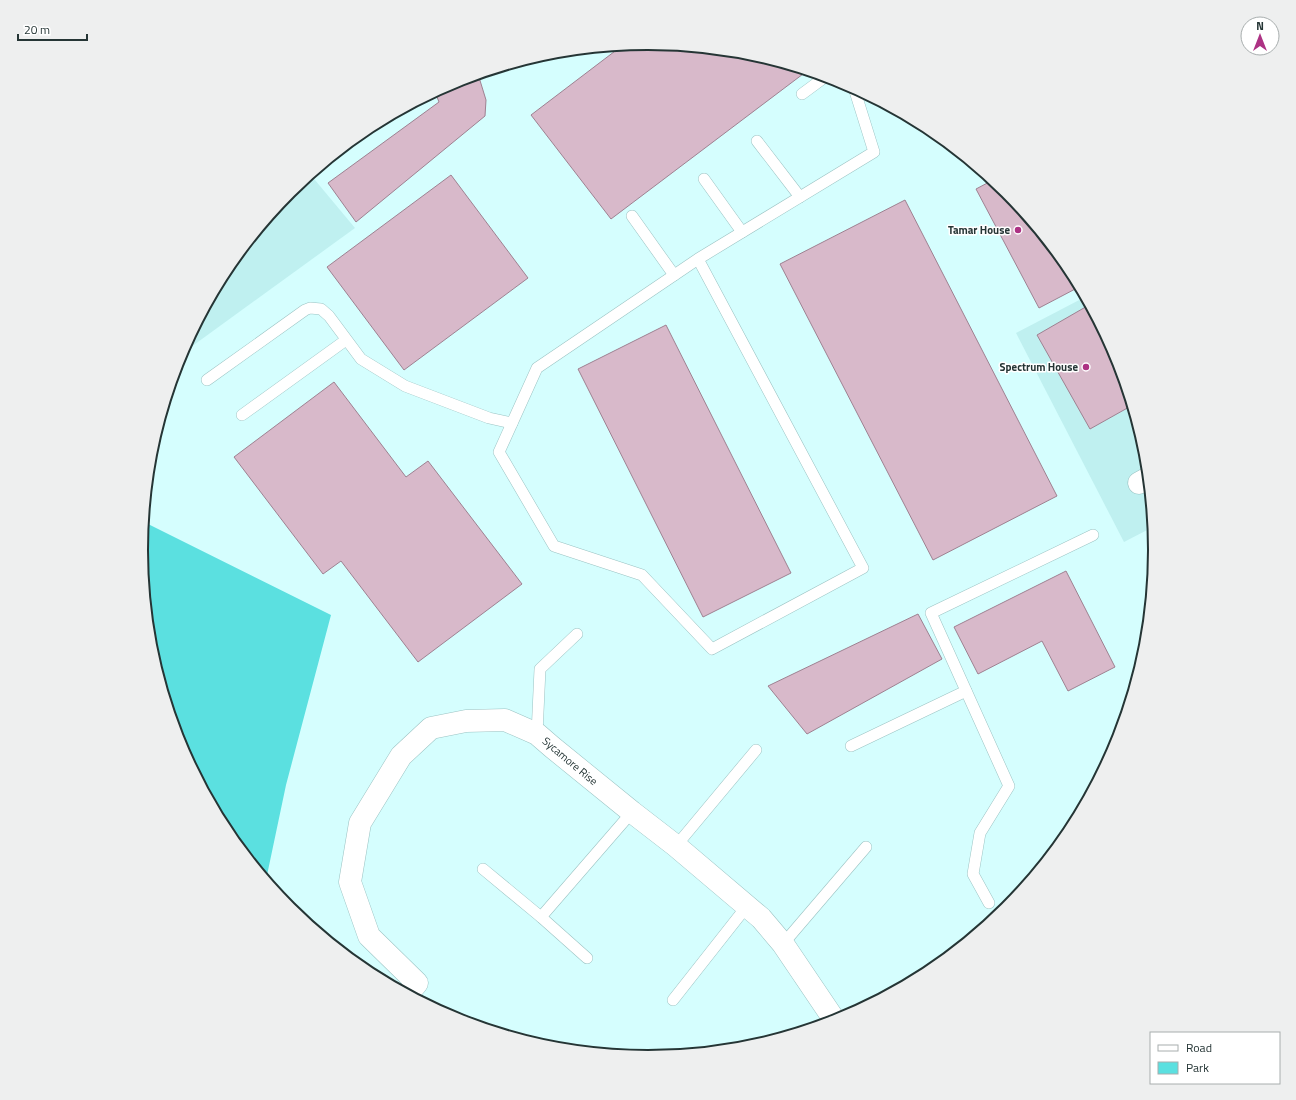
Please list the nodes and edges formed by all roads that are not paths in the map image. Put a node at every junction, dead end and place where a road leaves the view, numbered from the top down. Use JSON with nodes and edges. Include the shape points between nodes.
{"nodes":[{"id":1,"x":819,"y":81,"type":"edge"},
{"id":2,"x":802,"y":94,"type":"dead end"},
{"id":3,"x":857,"y":96,"type":"edge"},
{"id":4,"x":757,"y":141,"type":"dead end"},
{"id":5,"x":704,"y":179,"type":"dead end"},
{"id":6,"x":800,"y":197,"type":"junction"},
{"id":7,"x":632,"y":216,"type":"dead end"},
{"id":8,"x":742,"y":232,"type":"junction"},
{"id":9,"x":698,"y":259,"type":"junction"},
{"id":10,"x":674,"y":274,"type":"junction"},
{"id":11,"x":346,"y":340,"type":"junction"},
{"id":12,"x":207,"y":380,"type":"dead end"},
{"id":13,"x":242,"y":415,"type":"dead end"},
{"id":14,"x":512,"y":423,"type":"junction"},
{"id":15,"x":1093,"y":536,"type":"dead end"},
{"id":16,"x":577,"y":634,"type":"dead end"},
{"id":17,"x":966,"y":691,"type":"junction"},
{"id":18,"x":538,"y":734,"type":"junction"},
{"id":19,"x":851,"y":746,"type":"dead end"},
{"id":20,"x":756,"y":750,"type":"dead end"},
{"id":21,"x":632,"y":812,"type":"junction"},
{"id":22,"x":676,"y":846,"type":"junction"},
{"id":23,"x":866,"y":846,"type":"dead end"},
{"id":24,"x":483,"y":869,"type":"dead end"},
{"id":25,"x":989,"y":902,"type":"dead end"},
{"id":26,"x":747,"y":906,"type":"junction"},
{"id":27,"x":541,"y":917,"type":"junction"},
{"id":28,"x":783,"y":944,"type":"junction"},
{"id":29,"x":587,"y":958,"type":"dead end"},
{"id":30,"x":411,"y":990,"type":"edge"},
{"id":31,"x":673,"y":1000,"type":"dead end"},
{"id":32,"x":831,"y":1015,"type":"edge"}],
"edges":[{"from":1,"to":2,"type":"lane"},
{"from":3,"to":6,"type":"lane","via":[[874,152]]},
{"from":4,"to":6,"type":"lane"},
{"from":5,"to":8,"type":"lane"},
{"from":6,"to":8,"type":"lane"},
{"from":7,"to":10,"type":"lane"},
{"from":8,"to":9,"type":"lane"},
{"from":9,"to":10,"type":"lane"},
{"from":9,"to":14,"type":"lane","via":[[863,568],[712,649],[642,575],[554,546],[499,452]]},
{"from":10,"to":14,"type":"lane","via":[[536,368]]},
{"from":11,"to":12,"type":"lane","via":[[329,316],[321,309],[310,308]]},
{"from":11,"to":13,"type":"lane"},
{"from":11,"to":14,"type":"lane","via":[[361,359],[405,386],[489,418]]},
{"from":15,"to":17,"type":"lane","via":[[931,613]]},
{"from":16,"to":18,"type":"lane","via":[[540,669]]},
{"from":17,"to":19,"type":"lane"},
{"from":17,"to":25,"type":"lane","via":[[1009,786],[980,833],[973,874]]},
{"from":18,"to":21,"type":"street","name":"Sycamore Rise"},
{"from":18,"to":30,"type":"street","name":"Sycamore Rise","via":[[505,720],[466,721],[431,728],[401,756],[360,823],[350,882],[369,936],[417,983]]},
{"from":20,"to":22,"type":"lane"},
{"from":21,"to":22,"type":"street","name":"Sycamore Rise"},
{"from":21,"to":27,"type":"lane"},
{"from":22,"to":26,"type":"street","name":"Sycamore Rise"},
{"from":23,"to":28,"type":"lane"},
{"from":24,"to":27,"type":"lane"},
{"from":26,"to":28,"type":"street","name":"Sycamore Rise"},
{"from":26,"to":31,"type":"lane"},
{"from":27,"to":29,"type":"lane"},
{"from":28,"to":32,"type":"street","name":"Sycamore Rise"}]}
